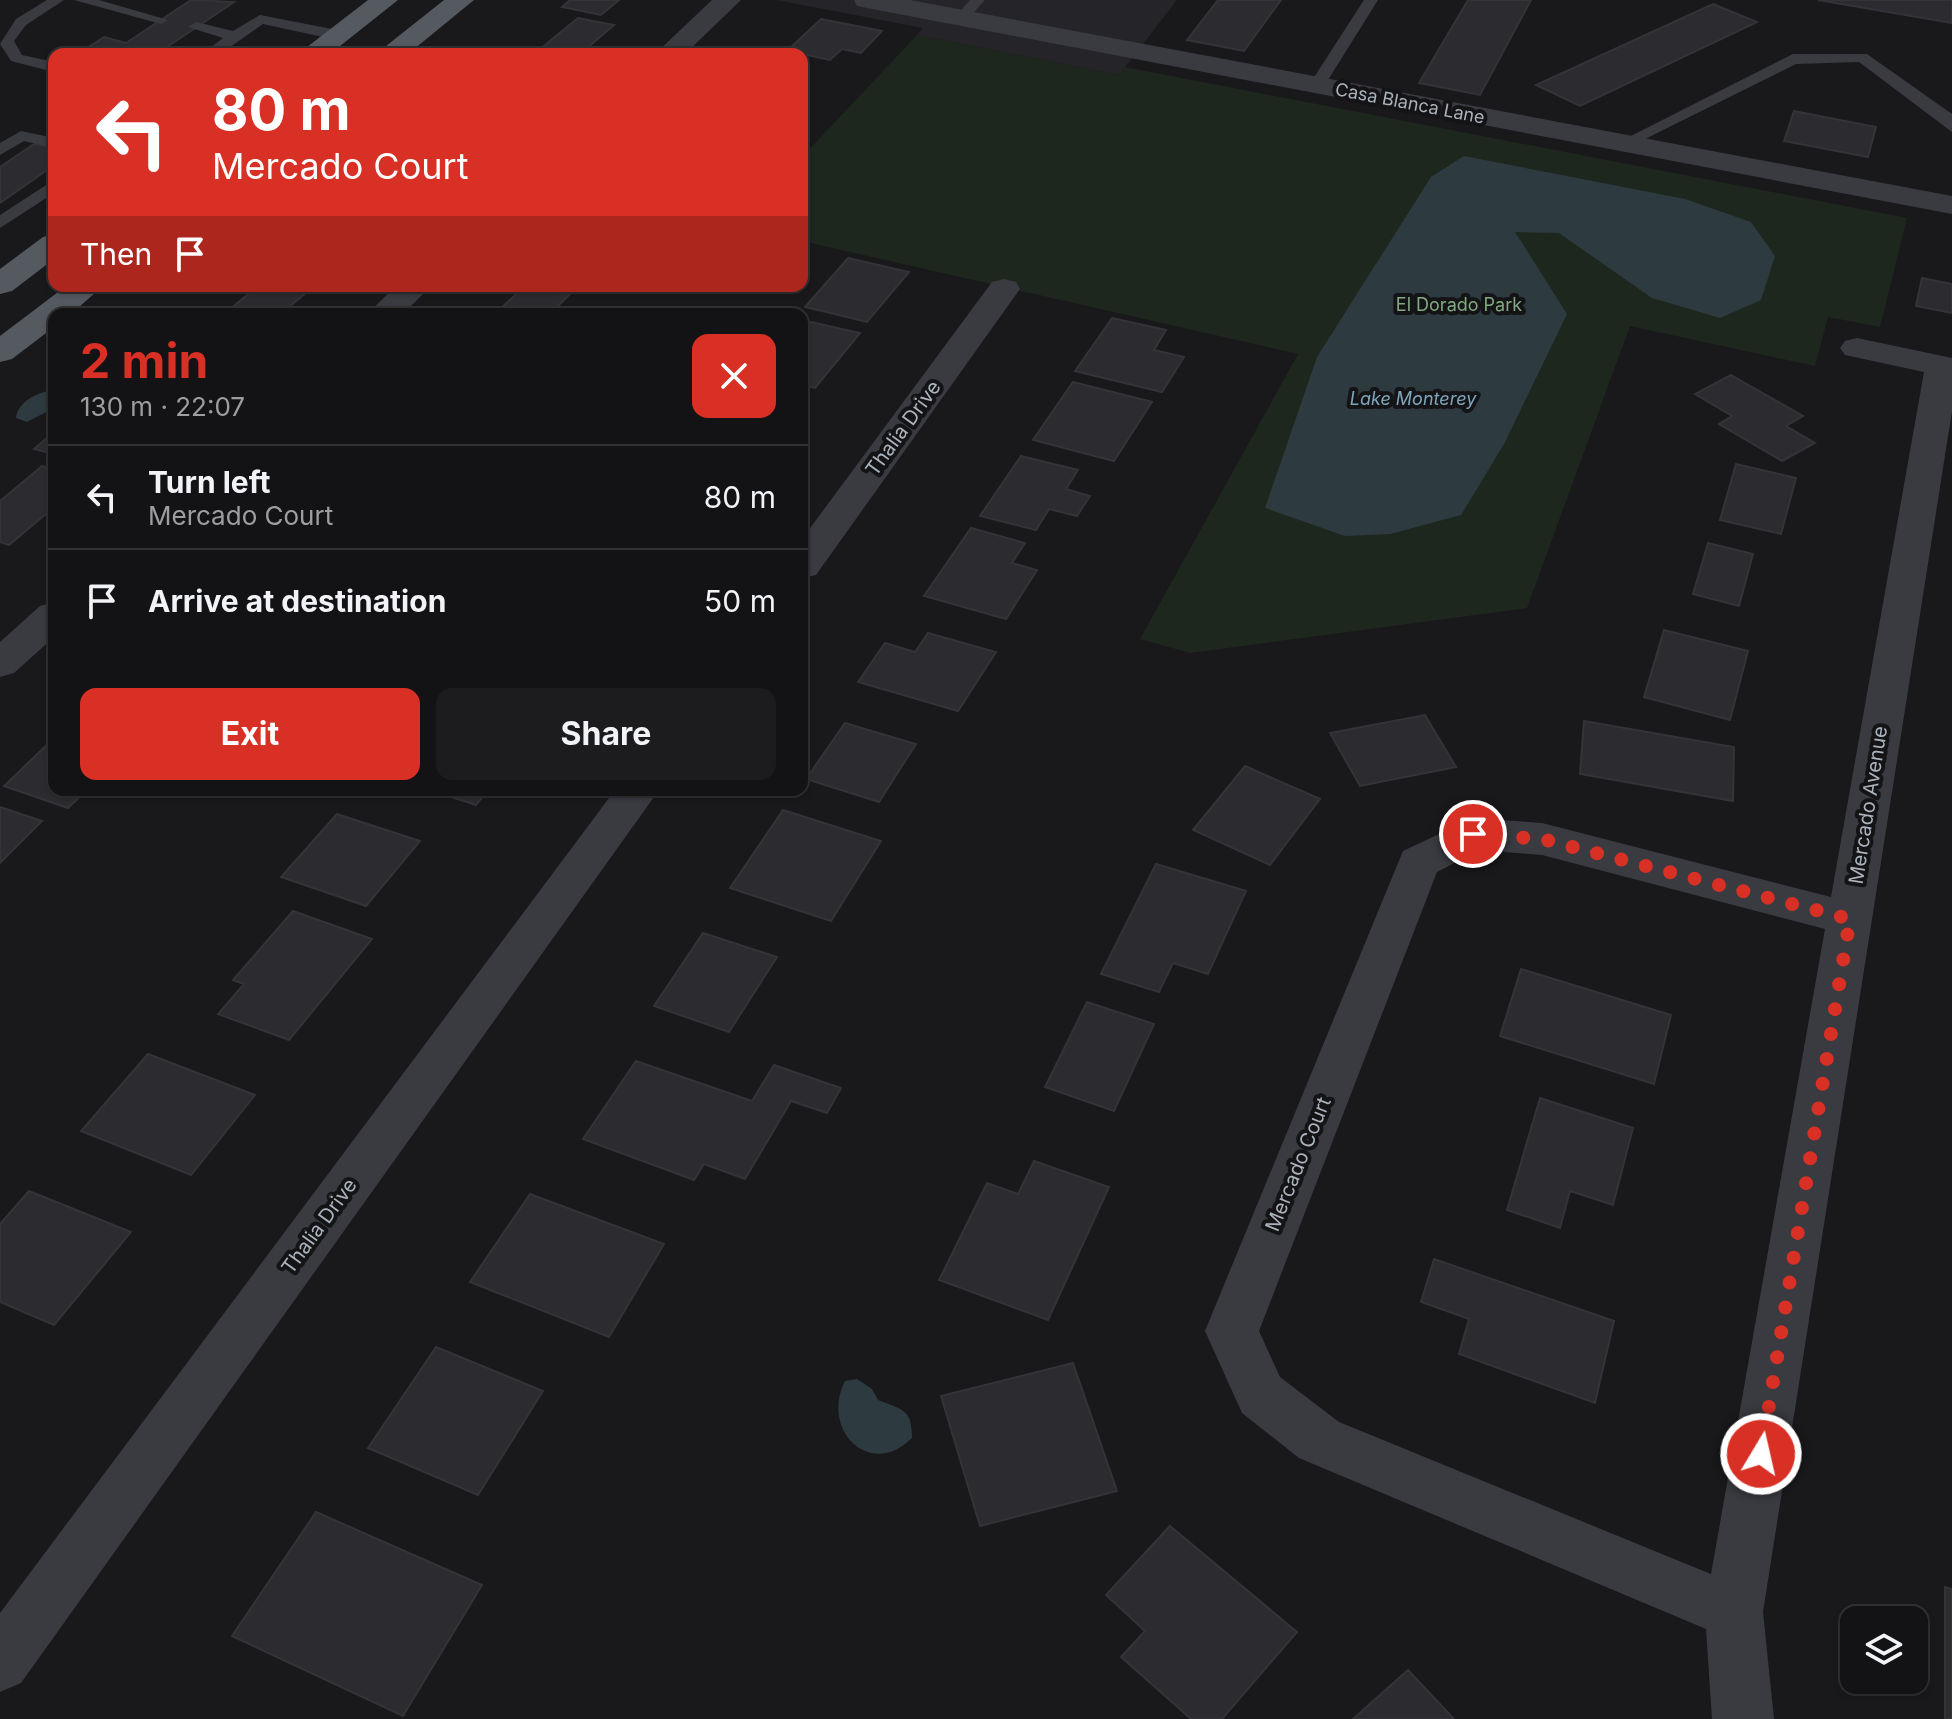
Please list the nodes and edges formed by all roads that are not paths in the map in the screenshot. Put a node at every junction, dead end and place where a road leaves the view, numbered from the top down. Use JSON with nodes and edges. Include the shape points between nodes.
{"nodes":[{"id":1,"x":57,"y":0,"type":"edge"},
{"id":2,"x":81,"y":0,"type":"edge"},
{"id":3,"x":385,"y":0,"type":"edge"},
{"id":4,"x":461,"y":0,"type":"edge"},
{"id":5,"x":728,"y":0,"type":"edge"},
{"id":6,"x":867,"y":0,"type":"edge"},
{"id":7,"x":1371,"y":0,"type":"edge"},
{"id":8,"x":970,"y":9,"type":"edge"},
{"id":9,"x":161,"y":20,"type":"dead end"},
{"id":10,"x":196,"y":27,"type":"dead end"},
{"id":11,"x":337,"y":35,"type":"junction"},
{"id":12,"x":235,"y":36,"type":"junction"},
{"id":13,"x":218,"y":48,"type":"edge"},
{"id":14,"x":320,"y":48,"type":"edge"},
{"id":15,"x":398,"y":48,"type":"edge"},
{"id":16,"x":676,"y":48,"type":"edge"},
{"id":17,"x":48,"y":66,"type":"edge"},
{"id":18,"x":1317,"y":85,"type":"junction"},
{"id":19,"x":1952,"y":127,"type":"edge"},
{"id":20,"x":48,"y":142,"type":"edge"},
{"id":21,"x":1625,"y":143,"type":"junction"},
{"id":22,"x":0,"y":150,"type":"edge"},
{"id":23,"x":48,"y":189,"type":"edge"},
{"id":24,"x":1952,"y":205,"type":"edge"},
{"id":25,"x":0,"y":223,"type":"edge"},
{"id":26,"x":48,"y":248,"type":"edge"},
{"id":27,"x":0,"y":284,"type":"edge"},
{"id":28,"x":1004,"y":289,"type":"dead end"},
{"id":29,"x":79,"y":292,"type":"edge"},
{"id":30,"x":408,"y":292,"type":"edge"},
{"id":31,"x":58,"y":308,"type":"edge"},
{"id":32,"x":391,"y":308,"type":"edge"},
{"id":33,"x":48,"y":316,"type":"edge"},
{"id":34,"x":1857,"y":348,"type":"dead end"},
{"id":35,"x":0,"y":352,"type":"edge"},
{"id":36,"x":1947,"y":367,"type":"edge"},
{"id":37,"x":808,"y":558,"type":"edge"},
{"id":38,"x":48,"y":620,"type":"edge"},
{"id":39,"x":0,"y":664,"type":"edge"},
{"id":40,"x":634,"y":796,"type":"edge"},
{"id":41,"x":1850,"y":919,"type":"junction"},
{"id":42,"x":1734,"y":1612,"type":"junction"},
{"id":43,"x":0,"y":1662,"type":"edge"},
{"id":44,"x":1743,"y":1719,"type":"edge"}],
"edges":[{"from":1,"to":17,"type":"lane","via":[[21,22],[6,41],[16,58]]},
{"from":2,"to":9,"type":"lane"},
{"from":3,"to":11,"type":"main road"},
{"from":4,"to":15,"type":"main road"},
{"from":5,"to":16,"type":"street"},
{"from":6,"to":8,"type":"street","name":"Casa Blanca Lane"},
{"from":7,"to":18,"type":"lane"},
{"from":8,"to":18,"type":"street","name":"Casa Blanca Lane"},
{"from":10,"to":12,"type":"lane"},
{"from":11,"to":12,"type":"lane","via":[[260,19]]},
{"from":11,"to":14,"type":"main road"},
{"from":12,"to":13,"type":"lane"},
{"from":18,"to":21,"type":"street","name":"Casa Blanca Lane"},
{"from":19,"to":21,"type":"lane","via":[[1946,117],[1862,57],[1793,59]]},
{"from":20,"to":22,"type":"lane","via":[[21,136]]},
{"from":21,"to":24,"type":"street","name":"Casa Blanca Lane"},
{"from":23,"to":25,"type":"lane"},
{"from":26,"to":27,"type":"main road"},
{"from":28,"to":37,"type":"street","name":"Thalia Drive"},
{"from":29,"to":31,"type":"main road"},
{"from":30,"to":32,"type":"street"},
{"from":33,"to":35,"type":"main road"},
{"from":34,"to":36,"type":"street"},
{"from":36,"to":41,"type":"street","name":"Mercado Avenue"},
{"from":38,"to":39,"type":"street"},
{"from":40,"to":43,"type":"street","name":"Thalia Drive"},
{"from":41,"to":42,"type":"street","name":"Mercado Avenue"},
{"from":41,"to":42,"type":"street","name":"Mercado Court","via":[[1542,839],[1473,834],[1419,862],[1232,1331],[1261,1395],[1319,1440]]},
{"from":42,"to":44,"type":"street","name":"Mercado Avenue"}]}
